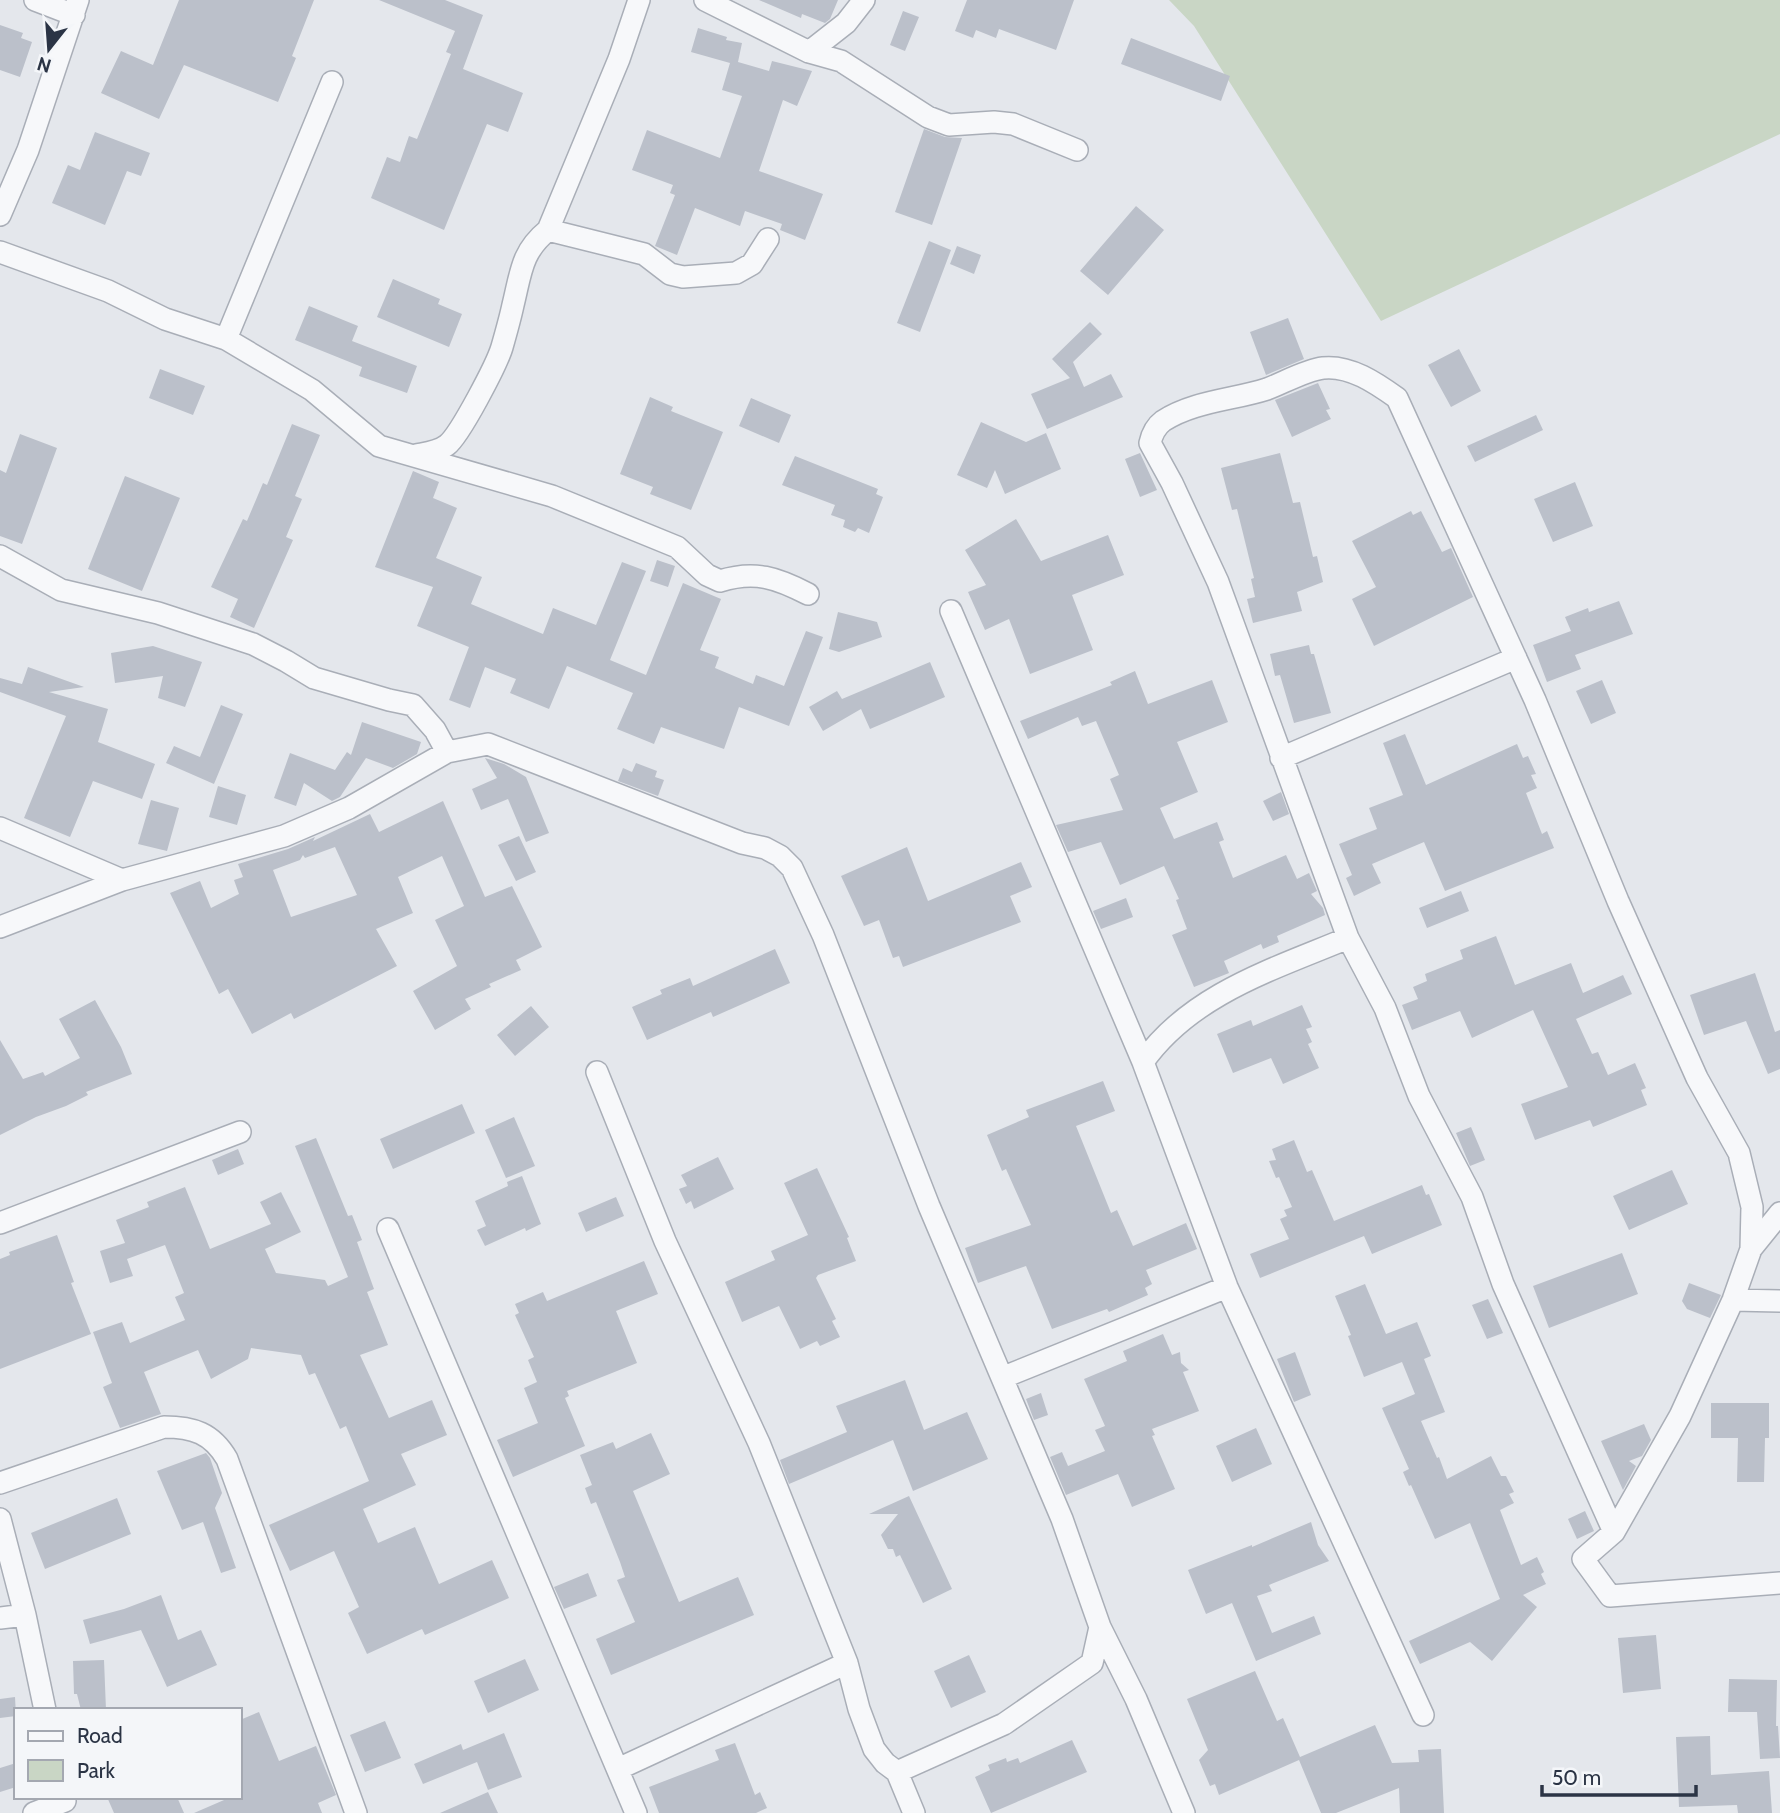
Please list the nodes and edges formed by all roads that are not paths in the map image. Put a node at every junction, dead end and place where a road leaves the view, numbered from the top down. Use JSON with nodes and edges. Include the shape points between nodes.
{"nodes":[{"id":1,"x":35,"y":0,"type":"edge"},
{"id":2,"x":639,"y":0,"type":"edge"},
{"id":3,"x":705,"y":0,"type":"edge"},
{"id":4,"x":864,"y":0,"type":"edge"},
{"id":5,"x":76,"y":7,"type":"edge"},
{"id":6,"x":809,"y":52,"type":"junction"},
{"id":7,"x":332,"y":82,"type":"dead end"},
{"id":8,"x":1077,"y":150,"type":"dead end"},
{"id":9,"x":0,"y":215,"type":"edge"},
{"id":10,"x":548,"y":230,"type":"junction"},
{"id":11,"x":768,"y":239,"type":"dead end"},
{"id":12,"x":0,"y":252,"type":"edge"},
{"id":13,"x":226,"y":339,"type":"junction"},
{"id":14,"x":416,"y":456,"type":"junction"},
{"id":15,"x":0,"y":556,"type":"edge"},
{"id":16,"x":808,"y":594,"type":"dead end"},
{"id":17,"x":951,"y":611,"type":"dead end"},
{"id":18,"x":1516,"y":658,"type":"junction"},
{"id":19,"x":447,"y":752,"type":"junction"},
{"id":20,"x":1281,"y":758,"type":"junction"},
{"id":21,"x":0,"y":828,"type":"edge"},
{"id":22,"x":122,"y":880,"type":"junction"},
{"id":23,"x":0,"y":927,"type":"edge"},
{"id":24,"x":1348,"y":938,"type":"junction"},
{"id":25,"x":1143,"y":1062,"type":"junction"},
{"id":26,"x":597,"y":1072,"type":"dead end"},
{"id":27,"x":240,"y":1132,"type":"dead end"},
{"id":28,"x":1780,"y":1213,"type":"edge"},
{"id":29,"x":0,"y":1223,"type":"edge"},
{"id":30,"x":388,"y":1229,"type":"dead end"},
{"id":31,"x":1751,"y":1249,"type":"junction"},
{"id":32,"x":1227,"y":1287,"type":"junction"},
{"id":33,"x":1733,"y":1300,"type":"junction"},
{"id":34,"x":1780,"y":1301,"type":"edge"},
{"id":35,"x":1004,"y":1377,"type":"junction"},
{"id":36,"x":0,"y":1483,"type":"edge"},
{"id":37,"x":0,"y":1519,"type":"edge"},
{"id":38,"x":1614,"y":1532,"type":"junction"},
{"id":39,"x":1780,"y":1583,"type":"edge"},
{"id":40,"x":25,"y":1615,"type":"junction"},
{"id":41,"x":0,"y":1618,"type":"edge"},
{"id":42,"x":1100,"y":1627,"type":"junction"},
{"id":43,"x":847,"y":1662,"type":"junction"},
{"id":44,"x":1092,"y":1663,"type":"junction"},
{"id":45,"x":1123,"y":1674,"type":"junction"},
{"id":46,"x":45,"y":1708,"type":"edge"},
{"id":47,"x":1423,"y":1715,"type":"dead end"},
{"id":48,"x":618,"y":1769,"type":"junction"},
{"id":49,"x":897,"y":1772,"type":"junction"},
{"id":50,"x":65,"y":1804,"type":"edge"},
{"id":51,"x":34,"y":1813,"type":"edge"},
{"id":52,"x":356,"y":1813,"type":"edge"},
{"id":53,"x":636,"y":1813,"type":"edge"},
{"id":54,"x":914,"y":1813,"type":"edge"},
{"id":55,"x":1184,"y":1813,"type":"edge"}],
"edges":[{"from":1,"to":5,"type":"street"},
{"from":2,"to":10,"type":"street"},
{"from":3,"to":6,"type":"street"},
{"from":4,"to":6,"type":"street","via":[[846,23]]},
{"from":5,"to":9,"type":"street","via":[[28,150]]},
{"from":6,"to":8,"type":"street","via":[[841,61],[907,105],[949,125],[1013,124]]},
{"from":7,"to":13,"type":"street"},
{"from":10,"to":11,"type":"street","via":[[643,254],[670,274],[683,277],[736,274],[752,264]]},
{"from":10,"to":14,"type":"street","via":[[529,250],[501,351],[472,408],[447,445]]},
{"from":12,"to":13,"type":"street"},
{"from":13,"to":14,"type":"street","via":[[312,390],[379,446]]},
{"from":14,"to":16,"type":"street","via":[[552,496],[665,541],[720,581],[761,576]]},
{"from":15,"to":19,"type":"street","via":[[61,590],[253,644],[314,678],[413,705]]},
{"from":17,"to":25,"type":"street"},
{"from":18,"to":20,"type":"street"},
{"from":18,"to":20,"type":"street","via":[[1397,398],[1365,377],[1323,368],[1190,408],[1162,421],[1150,443],[1217,582]]},
{"from":18,"to":31,"type":"street","via":[[1618,901],[1698,1078],[1739,1153],[1752,1207]]},
{"from":19,"to":22,"type":"street","via":[[349,808],[284,836]]},
{"from":19,"to":35,"type":"street","via":[[488,744],[765,848],[792,868]]},
{"from":20,"to":24,"type":"street"},
{"from":21,"to":22,"type":"street"},
{"from":22,"to":23,"type":"street"},
{"from":24,"to":25,"type":"street","via":[[1212,998],[1177,1023]]},
{"from":24,"to":38,"type":"street","via":[[1385,1009],[1419,1096],[1472,1197],[1503,1284]]},
{"from":25,"to":32,"type":"street"},
{"from":26,"to":43,"type":"street","via":[[664,1241],[759,1443]]},
{"from":27,"to":29,"type":"street"},
{"from":28,"to":31,"type":"street"},
{"from":30,"to":48,"type":"street"},
{"from":31,"to":33,"type":"street"},
{"from":32,"to":35,"type":"street"},
{"from":32,"to":47,"type":"street"},
{"from":33,"to":34,"type":"street"},
{"from":33,"to":38,"type":"street","via":[[1680,1416]]},
{"from":35,"to":42,"type":"street","via":[[1062,1518]]},
{"from":36,"to":52,"type":"street","via":[[164,1427],[198,1430],[211,1438],[227,1459]]},
{"from":37,"to":40,"type":"street"},
{"from":38,"to":39,"type":"street","via":[[1583,1559],[1610,1596]]},
{"from":40,"to":41,"type":"street"},
{"from":40,"to":46,"type":"street"},
{"from":42,"to":44,"type":"street"},
{"from":42,"to":45,"type":"street"},
{"from":43,"to":48,"type":"street"},
{"from":43,"to":49,"type":"street","via":[[874,1749]]},
{"from":44,"to":45,"type":"street"},
{"from":44,"to":49,"type":"street","via":[[1003,1724]]},
{"from":45,"to":55,"type":"street"},
{"from":48,"to":53,"type":"street"},
{"from":49,"to":54,"type":"street"},
{"from":50,"to":51,"type":"street"}]}
